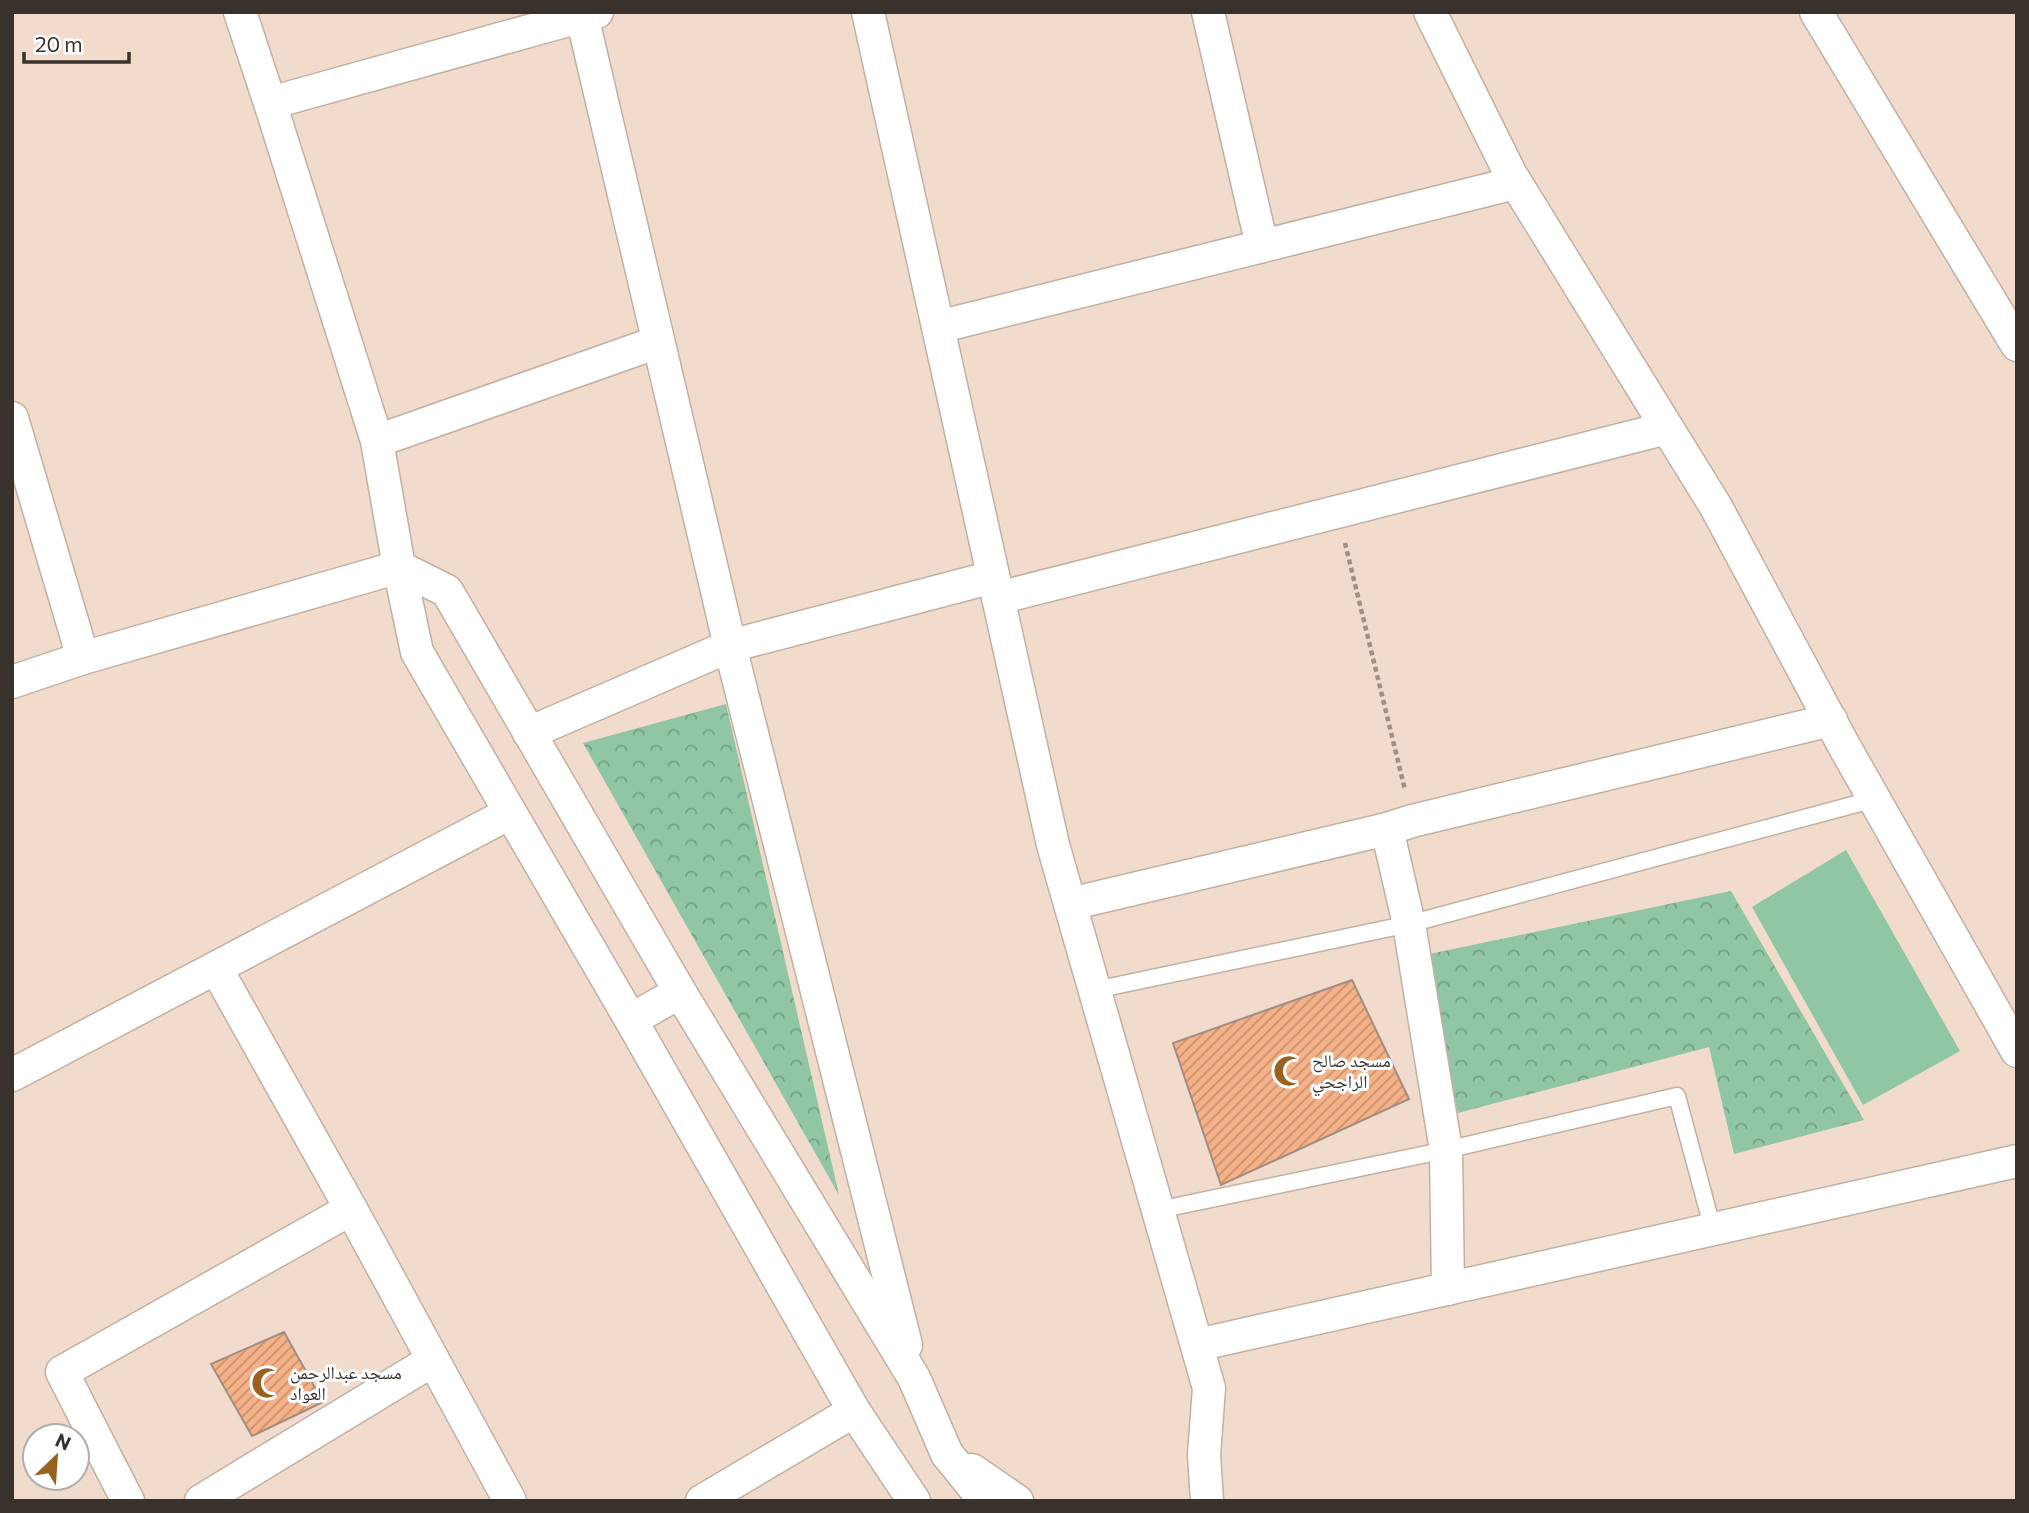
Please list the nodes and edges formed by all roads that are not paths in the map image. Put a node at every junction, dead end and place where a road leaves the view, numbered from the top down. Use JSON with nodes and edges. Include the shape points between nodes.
{"nodes":[{"id":1,"x":240,"y":12,"type":"edge"},
{"id":2,"x":868,"y":12,"type":"edge"},
{"id":3,"x":1208,"y":12,"type":"edge"},
{"id":4,"x":1430,"y":12,"type":"edge"},
{"id":5,"x":1816,"y":12,"type":"edge"},
{"id":6,"x":589,"y":14,"type":"edge"},
{"id":7,"x":270,"y":103,"type":"junction"},
{"id":8,"x":1515,"y":183,"type":"junction"},
{"id":9,"x":1262,"y":246,"type":"junction"},
{"id":10,"x":938,"y":327,"type":"junction"},
{"id":11,"x":658,"y":342,"type":"junction"},
{"id":12,"x":2017,"y":345,"type":"edge"},
{"id":13,"x":12,"y":418,"type":"edge"},
{"id":14,"x":1667,"y":428,"type":"junction"},
{"id":15,"x":377,"y":441,"type":"junction"},
{"id":16,"x":399,"y":567,"type":"junction"},
{"id":17,"x":996,"y":587,"type":"junction"},
{"id":18,"x":730,"y":646,"type":"junction"},
{"id":19,"x":83,"y":658,"type":"junction"},
{"id":20,"x":12,"y":682,"type":"edge"},
{"id":21,"x":1831,"y":720,"type":"junction"},
{"id":22,"x":529,"y":733,"type":"junction"},
{"id":23,"x":1875,"y":800,"type":"junction"},
{"id":24,"x":510,"y":813,"type":"junction"},
{"id":25,"x":1400,"y":825,"type":"junction"},
{"id":26,"x":1070,"y":904,"type":"junction"},
{"id":27,"x":1409,"y":924,"type":"junction"},
{"id":28,"x":216,"y":968,"type":"junction"},
{"id":29,"x":1094,"y":990,"type":"junction"},
{"id":30,"x":680,"y":992,"type":"junction"},
{"id":31,"x":631,"y":1020,"type":"junction"},
{"id":32,"x":2017,"y":1051,"type":"edge"},
{"id":33,"x":12,"y":1075,"type":"edge"},
{"id":34,"x":1446,"y":1150,"type":"junction"},
{"id":35,"x":2017,"y":1161,"type":"edge"},
{"id":36,"x":351,"y":1209,"type":"junction"},
{"id":37,"x":1158,"y":1210,"type":"junction"},
{"id":38,"x":1713,"y":1230,"type":"junction"},
{"id":39,"x":1448,"y":1289,"type":"junction"},
{"id":40,"x":1197,"y":1345,"type":"junction"},
{"id":41,"x":433,"y":1360,"type":"junction"},
{"id":42,"x":914,"y":1378,"type":"junction"},
{"id":43,"x":854,"y":1411,"type":"junction"},
{"id":44,"x":947,"y":1454,"type":"junction"},
{"id":45,"x":128,"y":1501,"type":"edge"},
{"id":46,"x":201,"y":1501,"type":"edge"},
{"id":47,"x":510,"y":1501,"type":"edge"},
{"id":48,"x":702,"y":1501,"type":"edge"},
{"id":49,"x":914,"y":1501,"type":"edge"},
{"id":50,"x":985,"y":1501,"type":"edge"},
{"id":51,"x":1017,"y":1501,"type":"edge"},
{"id":52,"x":1207,"y":1501,"type":"edge"}],
"edges":[{"from":1,"to":7,"type":"street"},
{"from":2,"to":10,"type":"street"},
{"from":3,"to":9,"type":"street"},
{"from":4,"to":8,"type":"street"},
{"from":5,"to":12,"type":"street"},
{"from":6,"to":7,"type":"street"},
{"from":6,"to":11,"type":"street"},
{"from":7,"to":15,"type":"street"},
{"from":8,"to":9,"type":"street"},
{"from":8,"to":14,"type":"street"},
{"from":9,"to":10,"type":"street"},
{"from":10,"to":17,"type":"street"},
{"from":11,"to":15,"type":"street"},
{"from":11,"to":18,"type":"street"},
{"from":13,"to":19,"type":"street"},
{"from":14,"to":17,"type":"street","via":[[1337,512]]},
{"from":14,"to":21,"type":"street","via":[[1717,507]]},
{"from":15,"to":16,"type":"street"},
{"from":16,"to":19,"type":"street"},
{"from":16,"to":22,"type":"street","via":[[447,592]]},
{"from":16,"to":24,"type":"street","via":[[417,652]]},
{"from":17,"to":18,"type":"street"},
{"from":17,"to":26,"type":"street"},
{"from":18,"to":22,"type":"street"},
{"from":18,"to":42,"type":"street"},
{"from":19,"to":20,"type":"street"},
{"from":21,"to":23,"type":"street"},
{"from":21,"to":25,"type":"street"},
{"from":22,"to":30,"type":"street"},
{"from":23,"to":27,"type":"lane"},
{"from":23,"to":32,"type":"street"},
{"from":24,"to":28,"type":"street"},
{"from":24,"to":31,"type":"street"},
{"from":25,"to":26,"type":"street"},
{"from":25,"to":27,"type":"street"},
{"from":26,"to":29,"type":"street"},
{"from":27,"to":29,"type":"lane"},
{"from":27,"to":34,"type":"street"},
{"from":28,"to":33,"type":"street"},
{"from":28,"to":36,"type":"street"},
{"from":29,"to":37,"type":"street"},
{"from":30,"to":31,"type":"street"},
{"from":30,"to":42,"type":"street"},
{"from":31,"to":43,"type":"street"},
{"from":34,"to":37,"type":"lane"},
{"from":34,"to":38,"type":"lane","via":[[1677,1096]]},
{"from":34,"to":39,"type":"street"},
{"from":35,"to":38,"type":"street"},
{"from":36,"to":41,"type":"street"},
{"from":36,"to":45,"type":"street","via":[[62,1372]]},
{"from":37,"to":40,"type":"street"},
{"from":38,"to":39,"type":"street"},
{"from":39,"to":40,"type":"street"},
{"from":40,"to":52,"type":"street","via":[[1209,1388],[1204,1455]]},
{"from":41,"to":46,"type":"street"},
{"from":41,"to":47,"type":"street"},
{"from":42,"to":44,"type":"street"},
{"from":43,"to":48,"type":"street"},
{"from":43,"to":49,"type":"street"},
{"from":44,"to":50,"type":"street"},
{"from":44,"to":51,"type":"street"}]}
